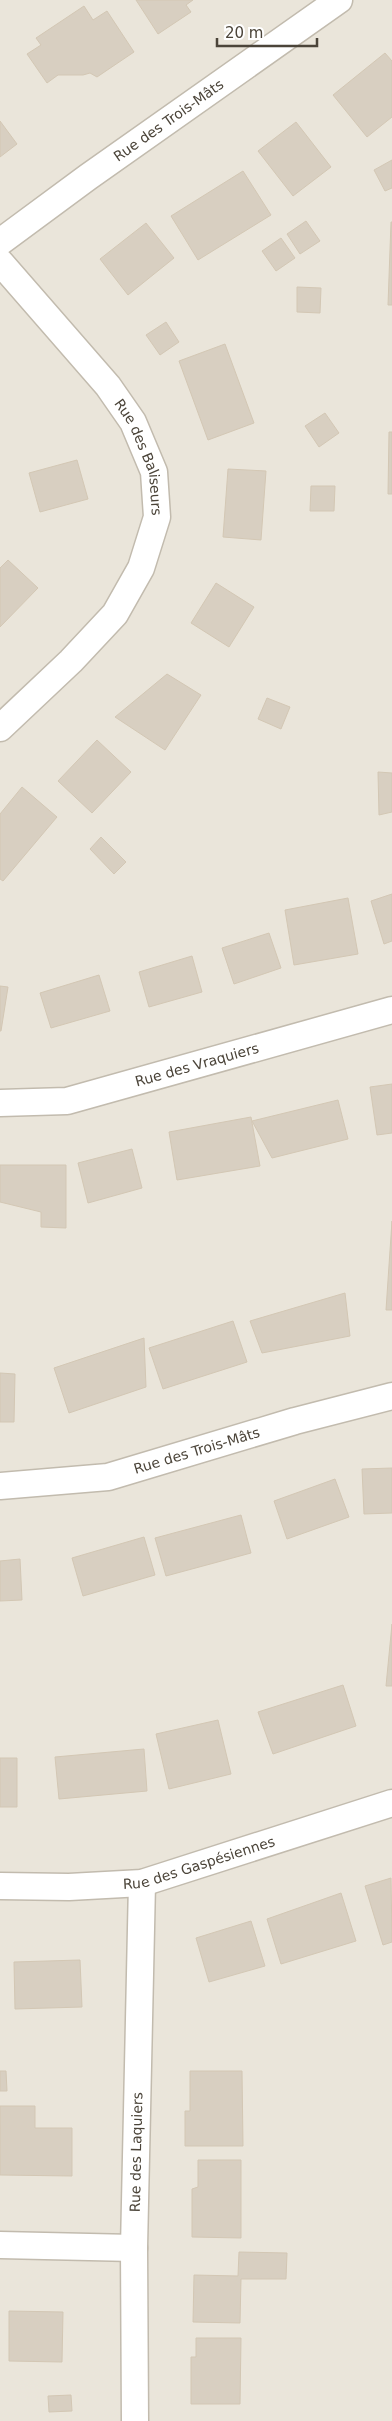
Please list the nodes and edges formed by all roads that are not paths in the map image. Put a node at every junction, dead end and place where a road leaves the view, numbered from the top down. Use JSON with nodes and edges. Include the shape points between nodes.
{"nodes":[{"id":1,"x":339,"y":0,"type":"edge"},
{"id":2,"x":0,"y":242,"type":"edge"},
{"id":3,"x":0,"y":262,"type":"edge"},
{"id":4,"x":0,"y":728,"type":"edge"},
{"id":5,"x":392,"y":1010,"type":"edge"},
{"id":6,"x":0,"y":1103,"type":"edge"},
{"id":7,"x":392,"y":1396,"type":"edge"},
{"id":8,"x":0,"y":1486,"type":"edge"},
{"id":9,"x":392,"y":1803,"type":"edge"},
{"id":10,"x":142,"y":1883,"type":"junction"},
{"id":11,"x":0,"y":1886,"type":"edge"},
{"id":12,"x":0,"y":2245,"type":"edge"},
{"id":13,"x":134,"y":2248,"type":"junction"},
{"id":14,"x":134,"y":2421,"type":"edge"}],
"edges":[{"from":1,"to":2,"type":"street","name":"Rue des Trois-Mâts"},
{"from":3,"to":4,"type":"street","name":"Rue des Baliseurs","via":[[108,386],[132,422],[154,472],[157,517],[141,568],[115,614]]},
{"from":5,"to":6,"type":"street","name":"Rue des Vraquiers","via":[[67,1101]]},
{"from":7,"to":8,"type":"street","name":"Rue des Trois-Mâts","via":[[295,1421],[108,1478]]},
{"from":9,"to":10,"type":"street","name":"Rue des Gaspésiennes"},
{"from":10,"to":11,"type":"street","name":"Rue des Gaspésiennes"},
{"from":10,"to":13,"type":"street","name":"Rue des Laquiers"},
{"from":12,"to":13,"type":"street"},
{"from":13,"to":14,"type":"street","name":"Rue des Laquiers"}]}
